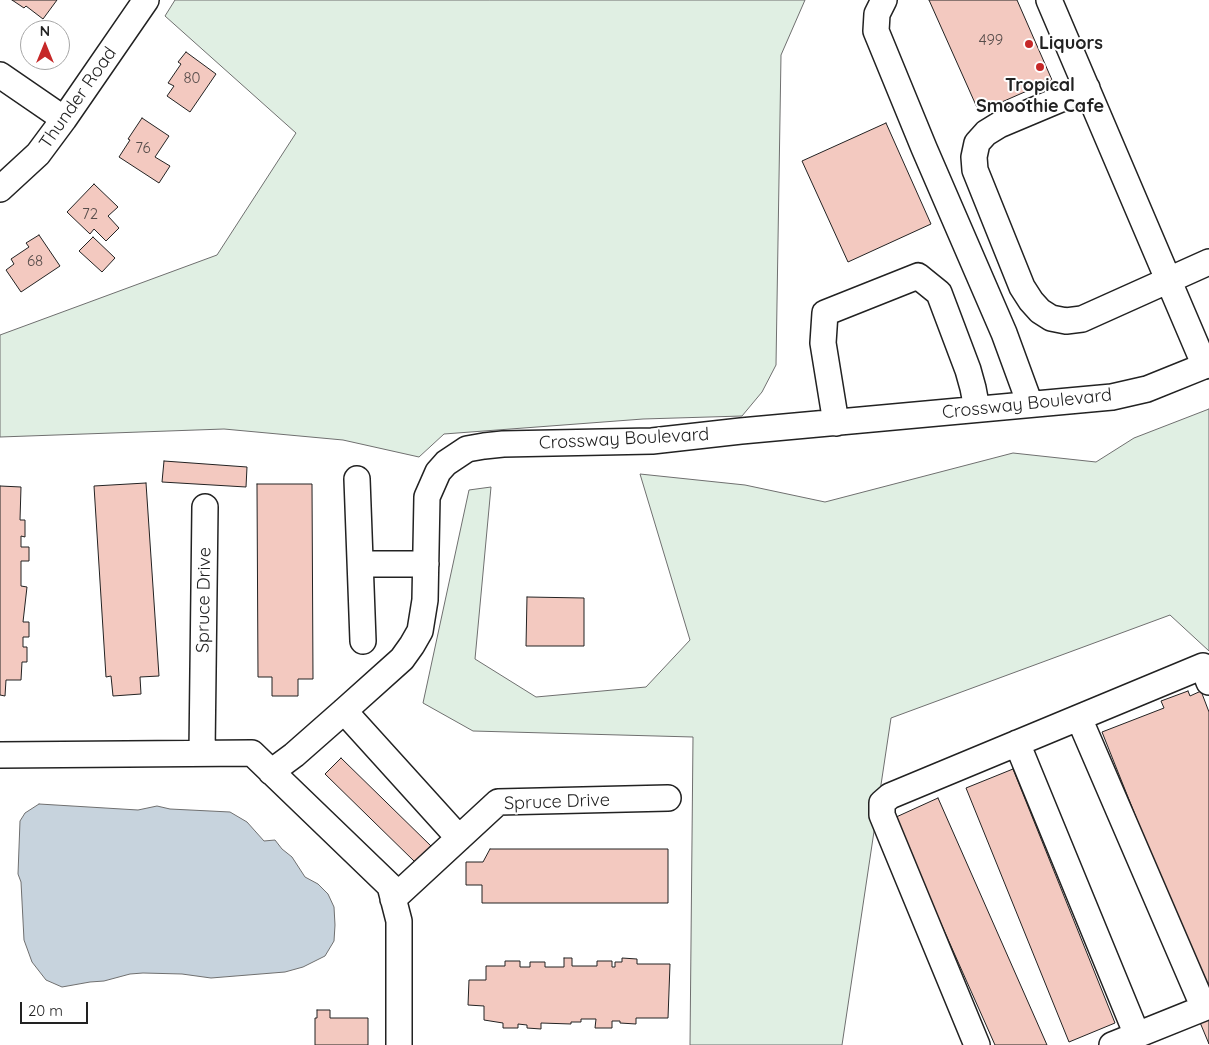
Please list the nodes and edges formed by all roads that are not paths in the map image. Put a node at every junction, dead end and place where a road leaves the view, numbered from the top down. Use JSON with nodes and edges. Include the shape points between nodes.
{"nodes":[{"id":1,"x":146,"y":0,"type":"edge"},
{"id":2,"x":884,"y":0,"type":"edge"},
{"id":3,"x":1049,"y":0,"type":"edge"},
{"id":4,"x":0,"y":76,"type":"edge"},
{"id":5,"x":1087,"y":88,"type":"junction"},
{"id":6,"x":64,"y":119,"type":"junction"},
{"id":7,"x":0,"y":189,"type":"edge"},
{"id":8,"x":1209,"y":262,"type":"edge"},
{"id":9,"x":1169,"y":280,"type":"junction"},
{"id":10,"x":1207,"y":365,"type":"edge"},
{"id":11,"x":1030,"y":404,"type":"junction"},
{"id":12,"x":978,"y":409,"type":"junction"},
{"id":13,"x":836,"y":422,"type":"junction"},
{"id":14,"x":357,"y":479,"type":"dead end"},
{"id":15,"x":205,"y":507,"type":"dead end"},
{"id":16,"x":361,"y":564,"type":"junction"},
{"id":17,"x":426,"y":564,"type":"junction"},
{"id":18,"x":363,"y":641,"type":"dead end"},
{"id":19,"x":1209,"y":682,"type":"edge"},
{"id":20,"x":344,"y":711,"type":"junction"},
{"id":21,"x":1079,"y":718,"type":"junction"},
{"id":22,"x":1017,"y":743,"type":"junction"},
{"id":23,"x":202,"y":753,"type":"junction"},
{"id":24,"x":0,"y":755,"type":"edge"},
{"id":25,"x":271,"y":772,"type":"junction"},
{"id":26,"x":668,"y":798,"type":"dead end"},
{"id":27,"x":459,"y":838,"type":"junction"},
{"id":28,"x":393,"y":899,"type":"junction"},
{"id":29,"x":1206,"y":1007,"type":"edge"},
{"id":30,"x":1137,"y":1035,"type":"junction"},
{"id":31,"x":399,"y":1045,"type":"edge"},
{"id":32,"x":977,"y":1045,"type":"edge"},
{"id":33,"x":1112,"y":1045,"type":"edge"}],
"edges":[{"from":1,"to":6,"type":"street","name":"Thunder Road"},
{"from":2,"to":11,"type":"street","via":[[877,14],[876,31],[1004,333]]},
{"from":3,"to":5,"type":"street"},
{"from":4,"to":6,"type":"street"},
{"from":5,"to":9,"type":"street"},
{"from":5,"to":9,"type":"street","via":[[999,125],[986,132],[978,144],[975,170],[1022,287],[1040,311],[1051,318],[1066,321],[1082,319]]},
{"from":6,"to":7,"type":"street","name":"Thunder Road","via":[[38,154]]},
{"from":8,"to":9,"type":"street"},
{"from":9,"to":10,"type":"street"},
{"from":10,"to":11,"type":"street","name":"Crossway Boulevard","via":[[1131,393]]},
{"from":11,"to":12,"type":"street","name":"Crossway Boulevard"},
{"from":12,"to":13,"type":"street","name":"Crossway Boulevard"},
{"from":12,"to":13,"type":"street","via":[[968,370],[939,293],[918,276],[825,313],[822,343]]},
{"from":13,"to":17,"type":"street","name":"Crossway Boulevard","via":[[652,442],[503,444],[467,449],[446,463],[431,485],[426,510]]},
{"from":14,"to":16,"type":"street"},
{"from":15,"to":23,"type":"street","name":"Spruce Drive"},
{"from":16,"to":17,"type":"street"},
{"from":16,"to":18,"type":"street"},
{"from":17,"to":20,"type":"street","name":"Crossway Boulevard","via":[[420,631],[402,659]]},
{"from":19,"to":21,"type":"street","via":[[1203,666]]},
{"from":20,"to":25,"type":"street","name":"Crossway Boulevard"},
{"from":20,"to":27,"type":"street"},
{"from":21,"to":22,"type":"street"},
{"from":21,"to":29,"type":"street"},
{"from":22,"to":30,"type":"street"},
{"from":22,"to":32,"type":"street","via":[[890,796],[882,802],[881,809]]},
{"from":23,"to":24,"type":"street"},
{"from":23,"to":25,"type":"street","via":[[252,753]]},
{"from":25,"to":28,"type":"street","via":[[390,886]]},
{"from":26,"to":27,"type":"street","name":"Spruce Drive","via":[[498,802]]},
{"from":27,"to":28,"type":"street","name":"Spruce Drive"},
{"from":28,"to":31,"type":"street","via":[[399,921]]},
{"from":29,"to":30,"type":"street"},
{"from":30,"to":33,"type":"street"}]}
